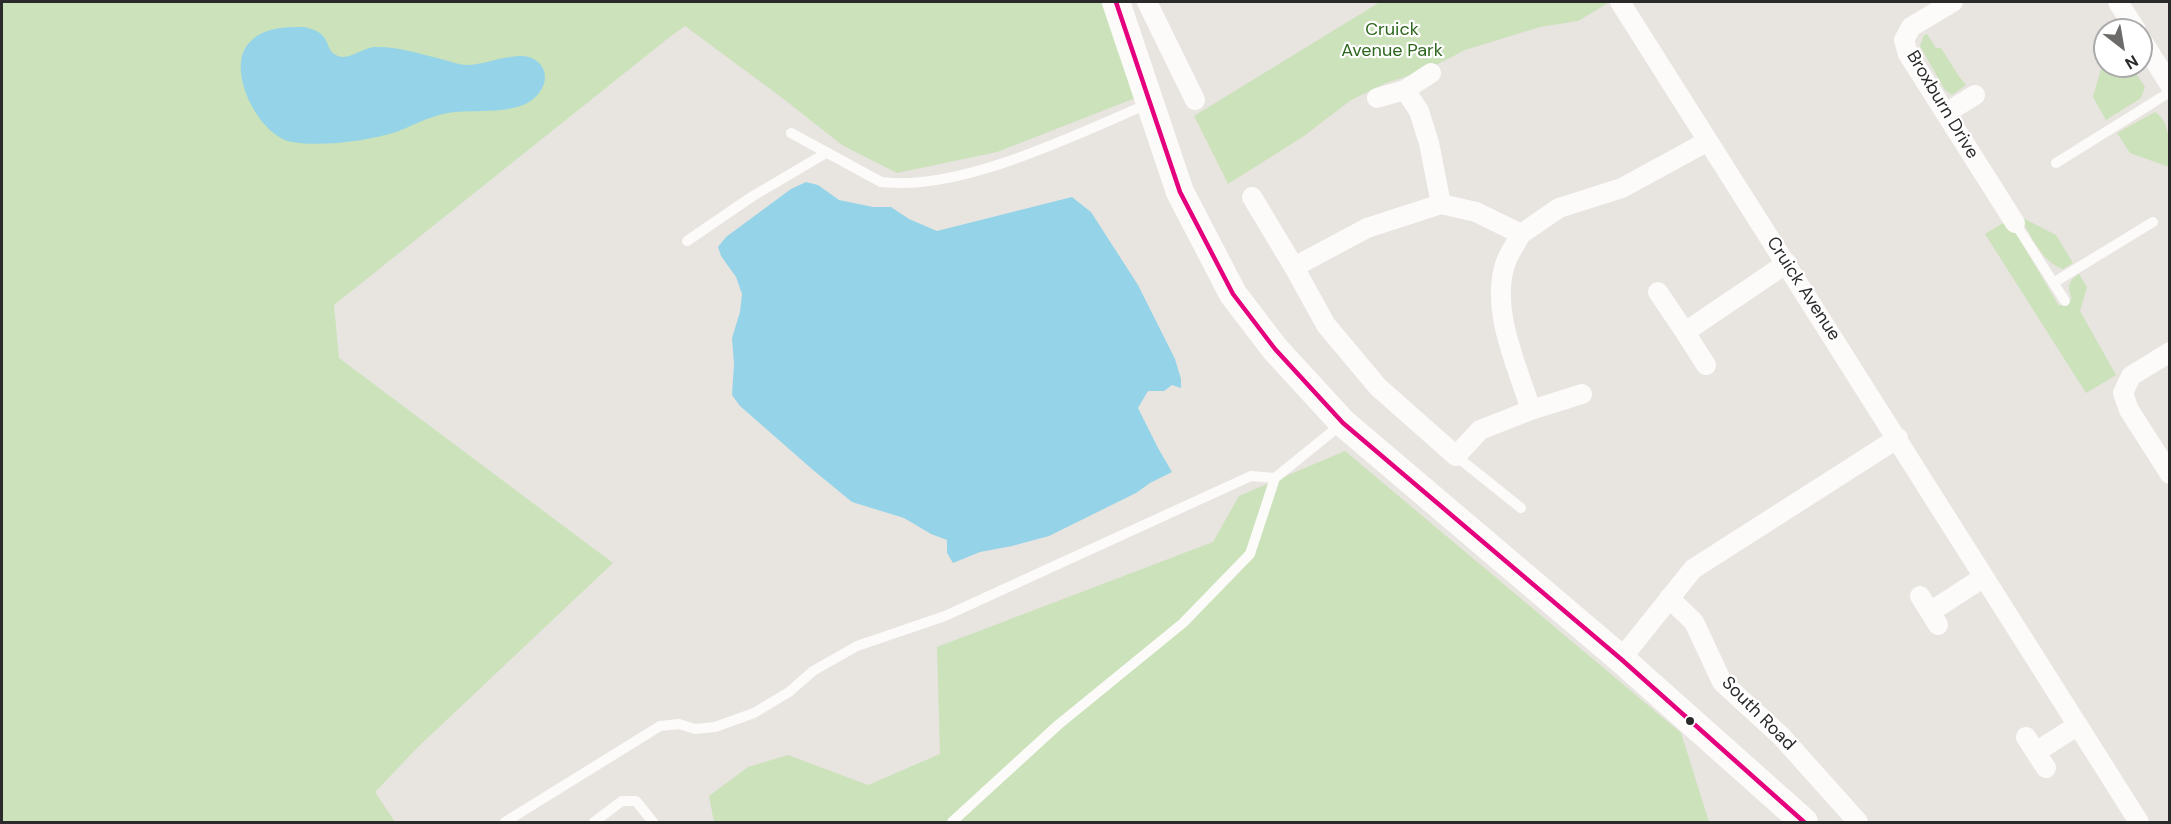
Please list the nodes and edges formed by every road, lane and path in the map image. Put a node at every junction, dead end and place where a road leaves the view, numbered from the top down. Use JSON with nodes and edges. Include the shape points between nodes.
{"nodes":[{"id":1,"x":1116,"y":2,"type":"edge"},
{"id":2,"x":1147,"y":2,"type":"edge"},
{"id":3,"x":1620,"y":2,"type":"edge"},
{"id":4,"x":1953,"y":2,"type":"edge"},
{"id":5,"x":2118,"y":2,"type":"edge"},
{"id":6,"x":2128,"y":18,"type":"edge"},
{"id":7,"x":2153,"y":59,"type":"edge"},
{"id":8,"x":1431,"y":73,"type":"dead end"},
{"id":9,"x":2169,"y":85,"type":"edge"},
{"id":10,"x":1405,"y":90,"type":"junction"},
{"id":11,"x":2169,"y":92,"type":"edge"},
{"id":12,"x":1975,"y":95,"type":"dead end"},
{"id":13,"x":1377,"y":98,"type":"dead end"},
{"id":14,"x":1195,"y":100,"type":"dead end"},
{"id":15,"x":1151,"y":103,"type":"junction"},
{"id":16,"x":1946,"y":113,"type":"junction"},
{"id":17,"x":791,"y":133,"type":"dead end"},
{"id":18,"x":1708,"y":141,"type":"junction"},
{"id":19,"x":826,"y":153,"type":"junction"},
{"id":20,"x":2056,"y":163,"type":"dead end"},
{"id":21,"x":1252,"y":197,"type":"dead end"},
{"id":22,"x":1441,"y":204,"type":"junction"},
{"id":23,"x":2153,"y":222,"type":"dead end"},
{"id":24,"x":2015,"y":223,"type":"joint"},
{"id":25,"x":1521,"y":234,"type":"junction"},
{"id":26,"x":687,"y":241,"type":"dead end"},
{"id":27,"x":1787,"y":263,"type":"junction"},
{"id":28,"x":1294,"y":267,"type":"junction"},
{"id":29,"x":2053,"y":283,"type":"junction"},
{"id":30,"x":1658,"y":292,"type":"dead end"},
{"id":31,"x":2065,"y":301,"type":"dead end"},
{"id":32,"x":1684,"y":332,"type":"junction"},
{"id":33,"x":2169,"y":352,"type":"edge"},
{"id":34,"x":1706,"y":365,"type":"dead end"},
{"id":35,"x":1582,"y":394,"type":"dead end"},
{"id":36,"x":1531,"y":410,"type":"junction"},
{"id":37,"x":1343,"y":423,"type":"junction"},
{"id":38,"x":1898,"y":438,"type":"junction"},
{"id":39,"x":1456,"y":456,"type":"junction"},
{"id":40,"x":2169,"y":474,"type":"edge"},
{"id":41,"x":1275,"y":478,"type":"junction"},
{"id":42,"x":1521,"y":508,"type":"dead end"},
{"id":43,"x":1984,"y":577,"type":"junction"},
{"id":44,"x":1669,"y":598,"type":"junction"},
{"id":45,"x":1929,"y":611,"type":"dead end"},
{"id":46,"x":1621,"y":658,"type":"junction"},
{"id":47,"x":2078,"y":725,"type":"junction"},
{"id":48,"x":2036,"y":753,"type":"dead end"},
{"id":49,"x":505,"y":822,"type":"edge"},
{"id":50,"x":594,"y":822,"type":"edge"},
{"id":51,"x":653,"y":822,"type":"edge"},
{"id":52,"x":952,"y":822,"type":"edge"},
{"id":53,"x":1804,"y":822,"type":"edge"},
{"id":54,"x":1858,"y":822,"type":"edge"},
{"id":55,"x":2139,"y":822,"type":"edge"}],
"edges":[{"from":1,"to":15,"type":"main road"},
{"from":2,"to":14,"type":"street"},
{"from":3,"to":18,"type":"street","name":"Cruick Avenue"},
{"from":4,"to":16,"type":"street","name":"Broxburn Drive","via":[[1911,27],[1904,40],[1908,54]]},
{"from":5,"to":6,"type":"street"},
{"from":7,"to":9,"type":"street"},
{"from":8,"to":10,"type":"street"},
{"from":10,"to":13,"type":"street"},
{"from":10,"to":22,"type":"street","via":[[1419,111]]},
{"from":11,"to":20,"type":"lane"},
{"from":12,"to":16,"type":"street"},
{"from":15,"to":19,"type":"lane","via":[[986,168],[932,181],[881,182]]},
{"from":15,"to":37,"type":"main road","via":[[1180,192],[1233,294],[1275,349]]},
{"from":16,"to":24,"type":"street","name":"Broxburn Drive"},
{"from":17,"to":19,"type":"lane"},
{"from":18,"to":25,"type":"street","via":[[1622,188],[1559,208]]},
{"from":18,"to":27,"type":"street","name":"Cruick Avenue"},
{"from":19,"to":26,"type":"lane"},
{"from":21,"to":28,"type":"street"},
{"from":22,"to":25,"type":"street","via":[[1476,212]]},
{"from":22,"to":28,"type":"street","via":[[1367,228]]},
{"from":23,"to":29,"type":"lane"},
{"from":24,"to":29,"type":"lane"},
{"from":25,"to":36,"type":"street","via":[[1507,261],[1501,289],[1502,315]]},
{"from":27,"to":32,"type":"street"},
{"from":27,"to":38,"type":"street","name":"Cruick Avenue"},
{"from":28,"to":39,"type":"street","via":[[1326,324],[1378,387]]},
{"from":29,"to":31,"type":"lane"},
{"from":30,"to":32,"type":"street"},
{"from":32,"to":34,"type":"street"},
{"from":33,"to":40,"type":"street","via":[[2131,376],[2123,393],[2129,410]]},
{"from":35,"to":36,"type":"street"},
{"from":36,"to":39,"type":"street","via":[[1480,430]]},
{"from":37,"to":41,"type":"lane"},
{"from":37,"to":46,"type":"main road"},
{"from":38,"to":43,"type":"street","name":"Cruick Avenue"},
{"from":38,"to":44,"type":"street","via":[[1693,568]]},
{"from":39,"to":42,"type":"lane"},
{"from":41,"to":49,"type":"lane","via":[[1251,476],[945,615],[857,646],[813,671],[789,692],[754,713],[705,728],[660,726]]},
{"from":41,"to":52,"type":"lane","via":[[1250,554],[1183,623],[1058,725]]},
{"from":43,"to":45,"type":"street"},
{"from":43,"to":47,"type":"street","name":"Cruick Avenue"},
{"from":44,"to":46,"type":"street"},
{"from":44,"to":54,"type":"street","name":"South Road","via":[[1694,622],[1722,682],[1781,736]]},
{"from":46,"to":53,"type":"main road"},
{"from":47,"to":48,"type":"street"},
{"from":47,"to":55,"type":"street","name":"Cruick Avenue"},
{"from":50,"to":51,"type":"lane","via":[[622,801],[636,801]]}]}
